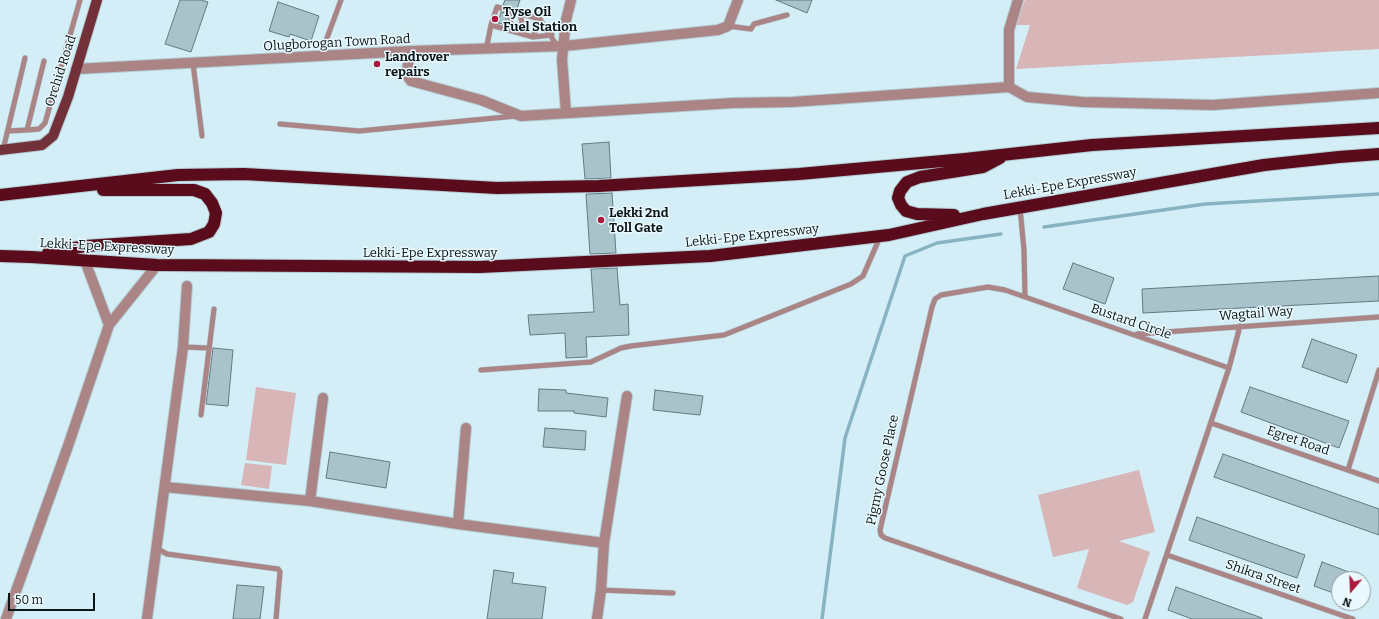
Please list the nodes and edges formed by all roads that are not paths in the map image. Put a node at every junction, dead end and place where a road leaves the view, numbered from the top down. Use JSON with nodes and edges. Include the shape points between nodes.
{"nodes":[{"id":1,"x":80,"y":0,"type":"edge"},
{"id":2,"x":97,"y":0,"type":"edge"},
{"id":3,"x":341,"y":0,"type":"edge"},
{"id":4,"x":571,"y":0,"type":"edge"},
{"id":5,"x":738,"y":0,"type":"edge"},
{"id":6,"x":1018,"y":0,"type":"edge"},
{"id":7,"x":509,"y":11,"type":"junction"},
{"id":8,"x":520,"y":14,"type":"junction"},
{"id":9,"x":787,"y":15,"type":"dead end"},
{"id":10,"x":540,"y":19,"type":"junction"},
{"id":11,"x":491,"y":26,"type":"junction"},
{"id":12,"x":723,"y":28,"type":"junction"},
{"id":13,"x":512,"y":31,"type":"junction"},
{"id":14,"x":525,"y":35,"type":"junction"},
{"id":15,"x":552,"y":35,"type":"junction"},
{"id":16,"x":533,"y":37,"type":"junction"},
{"id":17,"x":560,"y":46,"type":"junction"},
{"id":18,"x":486,"y":50,"type":"junction"},
{"id":19,"x":411,"y":52,"type":"junction"},
{"id":20,"x":25,"y":58,"type":"dead end"},
{"id":21,"x":319,"y":58,"type":"junction"},
{"id":22,"x":44,"y":61,"type":"dead end"},
{"id":23,"x":193,"y":63,"type":"junction"},
{"id":24,"x":76,"y":69,"type":"junction"},
{"id":25,"x":1009,"y":87,"type":"junction"},
{"id":26,"x":1379,"y":93,"type":"edge"},
{"id":27,"x":566,"y":113,"type":"junction"},
{"id":28,"x":521,"y":116,"type":"junction"},
{"id":29,"x":280,"y":124,"type":"dead end"},
{"id":30,"x":1379,"y":128,"type":"edge"},
{"id":31,"x":27,"y":130,"type":"junction"},
{"id":32,"x":8,"y":131,"type":"junction"},
{"id":33,"x":202,"y":136,"type":"dead end"},
{"id":34,"x":1,"y":150,"type":"edge"},
{"id":35,"x":1005,"y":154,"type":"junction"},
{"id":36,"x":1379,"y":154,"type":"edge"},
{"id":37,"x":52,"y":190,"type":"junction"},
{"id":38,"x":0,"y":195,"type":"edge"},
{"id":39,"x":1020,"y":208,"type":"junction"},
{"id":40,"x":983,"y":214,"type":"junction"},
{"id":41,"x":881,"y":236,"type":"junction"},
{"id":42,"x":0,"y":256,"type":"edge"},
{"id":43,"x":31,"y":256,"type":"junction"},
{"id":44,"x":85,"y":261,"type":"junction"},
{"id":45,"x":157,"y":265,"type":"junction"},
{"id":46,"x":187,"y":286,"type":"dead end"},
{"id":47,"x":1025,"y":296,"type":"junction"},
{"id":48,"x":214,"y":309,"type":"dead end"},
{"id":49,"x":1379,"y":317,"type":"edge"},
{"id":50,"x":109,"y":325,"type":"junction"},
{"id":51,"x":1240,"y":326,"type":"junction"},
{"id":52,"x":1134,"y":334,"type":"junction"},
{"id":53,"x":183,"y":347,"type":"junction"},
{"id":54,"x":209,"y":348,"type":"junction"},
{"id":55,"x":1229,"y":368,"type":"junction"},
{"id":56,"x":481,"y":370,"type":"dead end"},
{"id":57,"x":1379,"y":370,"type":"edge"},
{"id":58,"x":627,"y":396,"type":"dead end"},
{"id":59,"x":323,"y":398,"type":"dead end"},
{"id":60,"x":201,"y":415,"type":"dead end"},
{"id":61,"x":1211,"y":423,"type":"junction"},
{"id":62,"x":466,"y":428,"type":"dead end"},
{"id":63,"x":1348,"y":470,"type":"junction"},
{"id":64,"x":1379,"y":481,"type":"edge"},
{"id":65,"x":165,"y":487,"type":"junction"},
{"id":66,"x":310,"y":501,"type":"junction"},
{"id":67,"x":458,"y":524,"type":"junction"},
{"id":68,"x":604,"y":543,"type":"junction"},
{"id":69,"x":156,"y":548,"type":"junction"},
{"id":70,"x":1167,"y":555,"type":"junction"},
{"id":71,"x":601,"y":590,"type":"junction"},
{"id":72,"x":673,"y":593,"type":"dead end"},
{"id":73,"x":6,"y":619,"type":"edge"},
{"id":74,"x":147,"y":619,"type":"edge"},
{"id":75,"x":276,"y":619,"type":"edge"},
{"id":76,"x":597,"y":619,"type":"edge"},
{"id":77,"x":1121,"y":619,"type":"edge"},
{"id":78,"x":1145,"y":619,"type":"edge"},
{"id":79,"x":1353,"y":619,"type":"edge"}],
"edges":[{"from":1,"to":31,"type":"lane","via":[[45,122],[38,129]]},
{"from":2,"to":24,"type":"main road","name":"Orchid Road"},
{"from":3,"to":21,"type":"lane"},
{"from":4,"to":17,"type":"street"},
{"from":5,"to":12,"type":"street"},
{"from":6,"to":25,"type":"street","via":[[1010,30]]},
{"from":7,"to":8,"type":"lane"},
{"from":7,"to":11,"type":"lane","via":[[497,7]]},
{"from":7,"to":13,"type":"lane"},
{"from":8,"to":10,"type":"lane"},
{"from":8,"to":14,"type":"lane"},
{"from":9,"to":12,"type":"lane","via":[[754,24],[751,29]]},
{"from":10,"to":15,"type":"lane"},
{"from":10,"to":16,"type":"lane"},
{"from":11,"to":13,"type":"lane"},
{"from":11,"to":18,"type":"lane"},
{"from":12,"to":17,"type":"street","name":"Olugborogan Town Road"},
{"from":13,"to":14,"type":"lane"},
{"from":14,"to":16,"type":"lane"},
{"from":15,"to":16,"type":"lane"},
{"from":15,"to":17,"type":"lane"},
{"from":17,"to":18,"type":"street","name":"Olugborogan Town Road"},
{"from":17,"to":27,"type":"street"},
{"from":18,"to":19,"type":"street","name":"Olugborogan Town Road"},
{"from":19,"to":21,"type":"street","name":"Olugborogan Town Road"},
{"from":19,"to":28,"type":"street","via":[[406,74],[411,81],[481,100]]},
{"from":20,"to":32,"type":"lane"},
{"from":21,"to":23,"type":"street","name":"Olugborogan Town Road"},
{"from":22,"to":31,"type":"lane"},
{"from":23,"to":24,"type":"street","name":"Olugborogan Town Road"},
{"from":23,"to":33,"type":"lane"},
{"from":24,"to":34,"type":"main road","name":"Orchid Road","via":[[53,136],[42,145]]},
{"from":25,"to":26,"type":"street","via":[[1027,98],[1213,105]]},
{"from":25,"to":27,"type":"street","via":[[792,102]]},
{"from":27,"to":28,"type":"street"},
{"from":28,"to":29,"type":"lane","via":[[358,131]]},
{"from":30,"to":35,"type":"highway","via":[[1092,145]]},
{"from":31,"to":32,"type":"lane"},
{"from":32,"to":34,"type":"lane"},
{"from":35,"to":37,"type":"highway","via":[[800,174],[599,186],[497,188],[229,174],[178,175]]},
{"from":35,"to":40,"type":"highway","via":[[983,167],[920,177],[907,182],[898,198],[906,210],[916,214]]},
{"from":36,"to":39,"type":"highway","name":"Lekki-Epe Expressway","via":[[1264,165]]},
{"from":37,"to":38,"type":"highway"},
{"from":37,"to":43,"type":"highway","via":[[194,190],[205,194],[212,202],[216,213],[209,232],[191,239],[85,246]]},
{"from":39,"to":40,"type":"highway","name":"Lekki-Epe Expressway"},
{"from":39,"to":47,"type":"lane"},
{"from":40,"to":41,"type":"highway","name":"Lekki-Epe Expressway"},
{"from":41,"to":45,"type":"highway","name":"Lekki-Epe Expressway","via":[[710,256],[480,267]]},
{"from":41,"to":56,"type":"lane","via":[[863,276],[851,284],[724,335],[621,348],[591,362]]},
{"from":42,"to":43,"type":"highway","name":"Lekki-Epe Expressway"},
{"from":43,"to":44,"type":"highway","name":"Lekki-Epe Expressway"},
{"from":44,"to":45,"type":"highway","name":"Lekki-Epe Expressway"},
{"from":44,"to":50,"type":"street"},
{"from":45,"to":50,"type":"street"},
{"from":46,"to":53,"type":"street"},
{"from":47,"to":52,"type":"lane","name":"Bustard Circle"},
{"from":47,"to":77,"type":"lane","name":"Pigmy Goose Place","via":[[988,287],[941,295],[935,299],[881,535]]},
{"from":48,"to":54,"type":"lane"},
{"from":49,"to":51,"type":"lane","name":"Wagtail Way"},
{"from":50,"to":73,"type":"street"},
{"from":51,"to":52,"type":"lane","name":"Wagtail Way"},
{"from":51,"to":55,"type":"lane"},
{"from":52,"to":55,"type":"lane","name":"Bustard Circle"},
{"from":53,"to":54,"type":"lane"},
{"from":53,"to":65,"type":"street"},
{"from":54,"to":60,"type":"lane"},
{"from":55,"to":61,"type":"lane"},
{"from":57,"to":63,"type":"lane"},
{"from":58,"to":68,"type":"street"},
{"from":59,"to":66,"type":"street"},
{"from":61,"to":63,"type":"lane","name":"Egret Road"},
{"from":61,"to":70,"type":"lane"},
{"from":62,"to":67,"type":"street"},
{"from":63,"to":64,"type":"lane","name":"Egret Road"},
{"from":65,"to":66,"type":"street"},
{"from":65,"to":69,"type":"street"},
{"from":66,"to":67,"type":"street"},
{"from":67,"to":68,"type":"street"},
{"from":68,"to":71,"type":"street"},
{"from":69,"to":74,"type":"street"},
{"from":69,"to":75,"type":"lane","via":[[167,554],[278,569],[280,572]]},
{"from":70,"to":78,"type":"lane"},
{"from":70,"to":79,"type":"lane","name":"Shikra Street"},
{"from":71,"to":72,"type":"lane"},
{"from":71,"to":76,"type":"street"}]}
